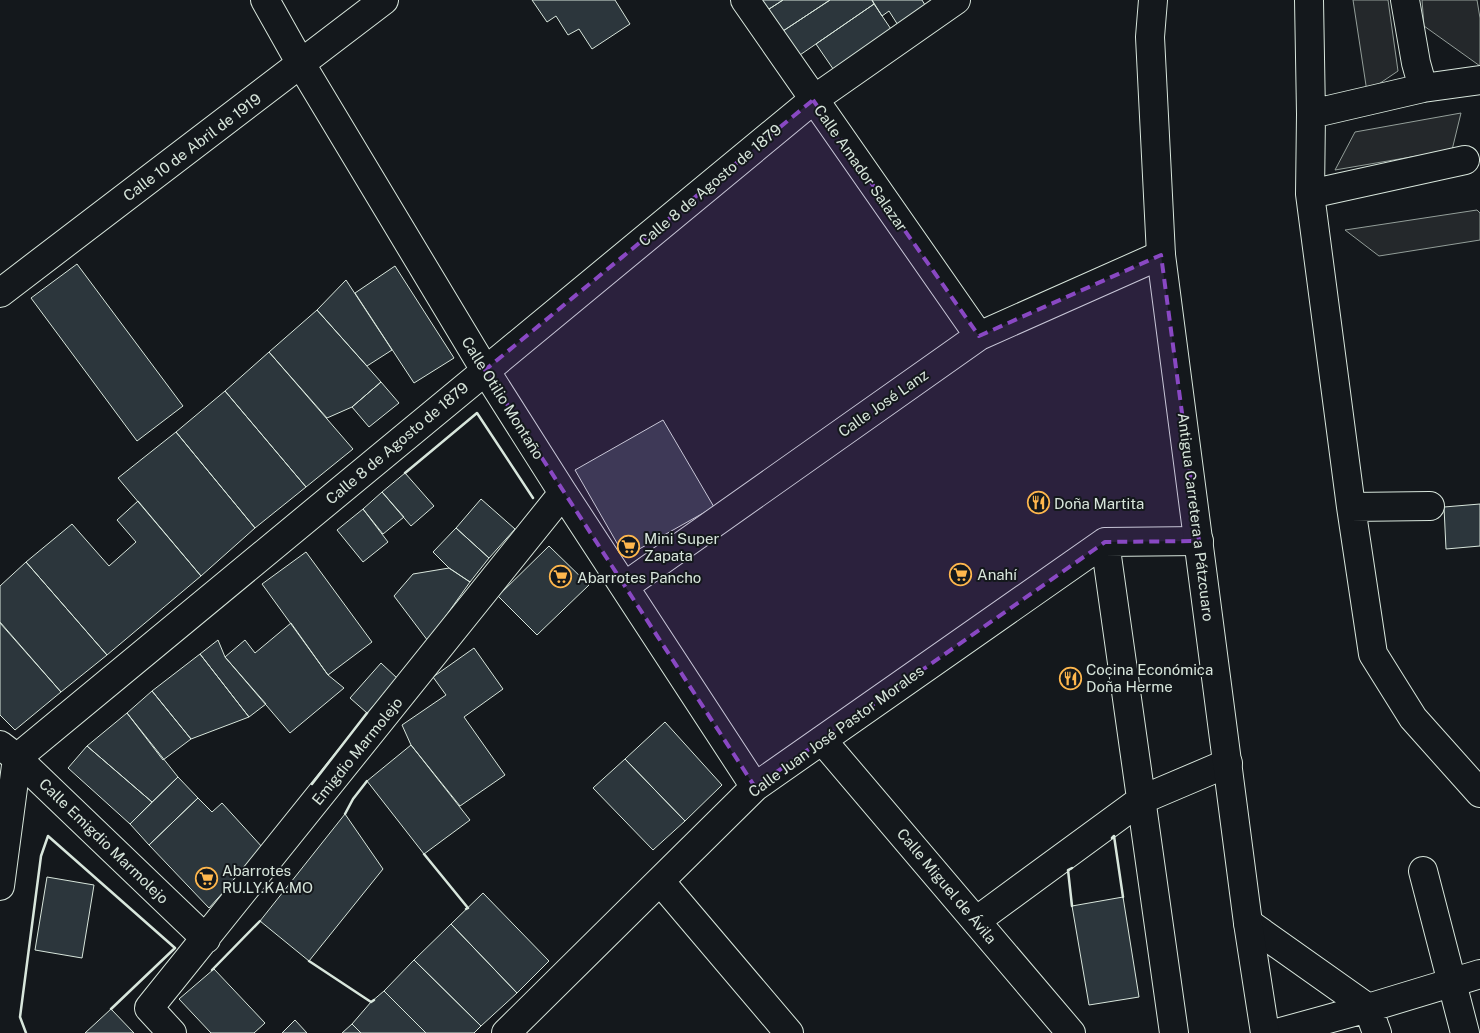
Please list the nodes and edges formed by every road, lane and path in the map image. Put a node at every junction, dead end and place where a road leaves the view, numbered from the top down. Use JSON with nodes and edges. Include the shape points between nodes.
{"nodes":[{"id":1,"x":265,"y":0,"type":"edge"},
{"id":2,"x":384,"y":0,"type":"edge"},
{"id":3,"x":745,"y":0,"type":"edge"},
{"id":4,"x":956,"y":0,"type":"edge"},
{"id":5,"x":1153,"y":0,"type":"edge"},
{"id":6,"x":1309,"y":0,"type":"edge"},
{"id":7,"x":1405,"y":0,"type":"edge"},
{"id":8,"x":301,"y":64,"type":"junction"},
{"id":9,"x":1480,"y":80,"type":"edge"},
{"id":10,"x":1422,"y":88,"type":"junction"},
{"id":11,"x":813,"y":100,"type":"junction"},
{"id":12,"x":1311,"y":114,"type":"junction"},
{"id":13,"x":1465,"y":160,"type":"dead end"},
{"id":14,"x":1310,"y":194,"type":"junction"},
{"id":15,"x":1161,"y":255,"type":"junction"},
{"id":16,"x":0,"y":293,"type":"edge"},
{"id":17,"x":978,"y":336,"type":"junction"},
{"id":18,"x":485,"y":370,"type":"junction"},
{"id":19,"x":563,"y":493,"type":"junction"},
{"id":20,"x":1430,"y":506,"type":"dead end"},
{"id":21,"x":1351,"y":507,"type":"junction"},
{"id":22,"x":1199,"y":541,"type":"junction"},
{"id":23,"x":1105,"y":542,"type":"junction"},
{"id":24,"x":625,"y":586,"type":"junction"},
{"id":25,"x":822,"y":740,"type":"junction"},
{"id":26,"x":9,"y":752,"type":"edge"},
{"id":27,"x":1228,"y":762,"type":"junction"},
{"id":28,"x":755,"y":787,"type":"junction"},
{"id":29,"x":1480,"y":793,"type":"edge"},
{"id":30,"x":1141,"y":800,"type":"junction"},
{"id":31,"x":1422,"y":872,"type":"dead end"},
{"id":32,"x":660,"y":881,"type":"junction"},
{"id":33,"x":0,"y":886,"type":"edge"},
{"id":34,"x":976,"y":921,"type":"junction"},
{"id":35,"x":1248,"y":923,"type":"junction"},
{"id":36,"x":206,"y":939,"type":"junction"},
{"id":37,"x":1480,"y":974,"type":"edge"},
{"id":38,"x":1452,"y":982,"type":"junction"},
{"id":39,"x":1372,"y":1020,"type":"edge"},
{"id":40,"x":172,"y":1033,"type":"edge"},
{"id":41,"x":506,"y":1033,"type":"edge"},
{"id":42,"x":789,"y":1033,"type":"edge"},
{"id":43,"x":1071,"y":1033,"type":"edge"},
{"id":44,"x":1174,"y":1033,"type":"edge"},
{"id":45,"x":1265,"y":1033,"type":"edge"},
{"id":46,"x":1277,"y":1033,"type":"edge"},
{"id":47,"x":1465,"y":1033,"type":"edge"}],
"edges":[{"from":1,"to":8,"type":"street","name":"Calle Otilio Montaño"},
{"from":2,"to":8,"type":"street","name":"Calle 10 de Abril de 1919"},
{"from":3,"to":11,"type":"street","name":"Calle Amador Salazar"},
{"from":4,"to":11,"type":"street","name":"Calle 8 de Agosto de 1879"},
{"from":5,"to":15,"type":"street","name":"Antigua Carretera a Pátzcuaro","via":[[1150,36]]},
{"from":6,"to":12,"type":"street"},
{"from":7,"to":10,"type":"street"},
{"from":8,"to":16,"type":"street","name":"Calle 10 de Abril de 1919"},
{"from":8,"to":18,"type":"street","name":"Calle Otilio Montaño"},
{"from":9,"to":10,"type":"street"},
{"from":10,"to":12,"type":"street"},
{"from":11,"to":17,"type":"street","name":"Calle Amador Salazar"},
{"from":11,"to":18,"type":"street","name":"Calle 8 de Agosto de 1879"},
{"from":12,"to":14,"type":"street"},
{"from":13,"to":14,"type":"street"},
{"from":14,"to":21,"type":"street"},
{"from":15,"to":17,"type":"street","name":"Calle José Lanz"},
{"from":15,"to":22,"type":"street","name":"Antigua Carretera a Pátzcuaro"},
{"from":17,"to":24,"type":"street","name":"Calle José Lanz"},
{"from":18,"to":19,"type":"street","name":"Calle Otilio Montaño"},
{"from":18,"to":26,"type":"street","name":"Calle 8 de Agosto de 1879"},
{"from":19,"to":24,"type":"street","name":"Calle Otilio Montaño"},
{"from":19,"to":36,"type":"street","name":"Emigdio Marmolejo"},
{"from":20,"to":21,"type":"street"},
{"from":21,"to":29,"type":"street","via":[[1373,654],[1413,718]]},
{"from":22,"to":23,"type":"street"},
{"from":22,"to":27,"type":"street","name":"Antigua Carretera a Pátzcuaro"},
{"from":23,"to":25,"type":"street","name":"Calle Juan José Pastor Morales"},
{"from":23,"to":30,"type":"street"},
{"from":24,"to":28,"type":"street","name":"Calle Otilio Montaño"},
{"from":25,"to":28,"type":"street","name":"Calle Juan José Pastor Morales"},
{"from":25,"to":34,"type":"street","name":"Calle Miguel de Ávila"},
{"from":26,"to":33,"type":"street"},
{"from":26,"to":36,"type":"street","name":"Calle Emigdio Marmolejo"},
{"from":27,"to":30,"type":"street"},
{"from":27,"to":35,"type":"street","name":"Antigua Carretera a Pátzcuaro"},
{"from":28,"to":32,"type":"street","name":"Calle Juan José Pastor Morales"},
{"from":30,"to":34,"type":"street"},
{"from":30,"to":44,"type":"street"},
{"from":31,"to":38,"type":"street"},
{"from":32,"to":41,"type":"street","name":"Calle Juan José Pastor Morales"},
{"from":32,"to":42,"type":"street"},
{"from":34,"to":43,"type":"street","name":"Calle Miguel de Ávila"},
{"from":35,"to":39,"type":"street"},
{"from":35,"to":45,"type":"street","name":"Antigua Carretera a Pátzcuaro"},
{"from":36,"to":40,"type":"street","name":"Emigdio Marmolejo","via":[[149,1008]]},
{"from":37,"to":38,"type":"street"},
{"from":38,"to":39,"type":"street"},
{"from":38,"to":47,"type":"street"},
{"from":39,"to":46,"type":"street"}]}
